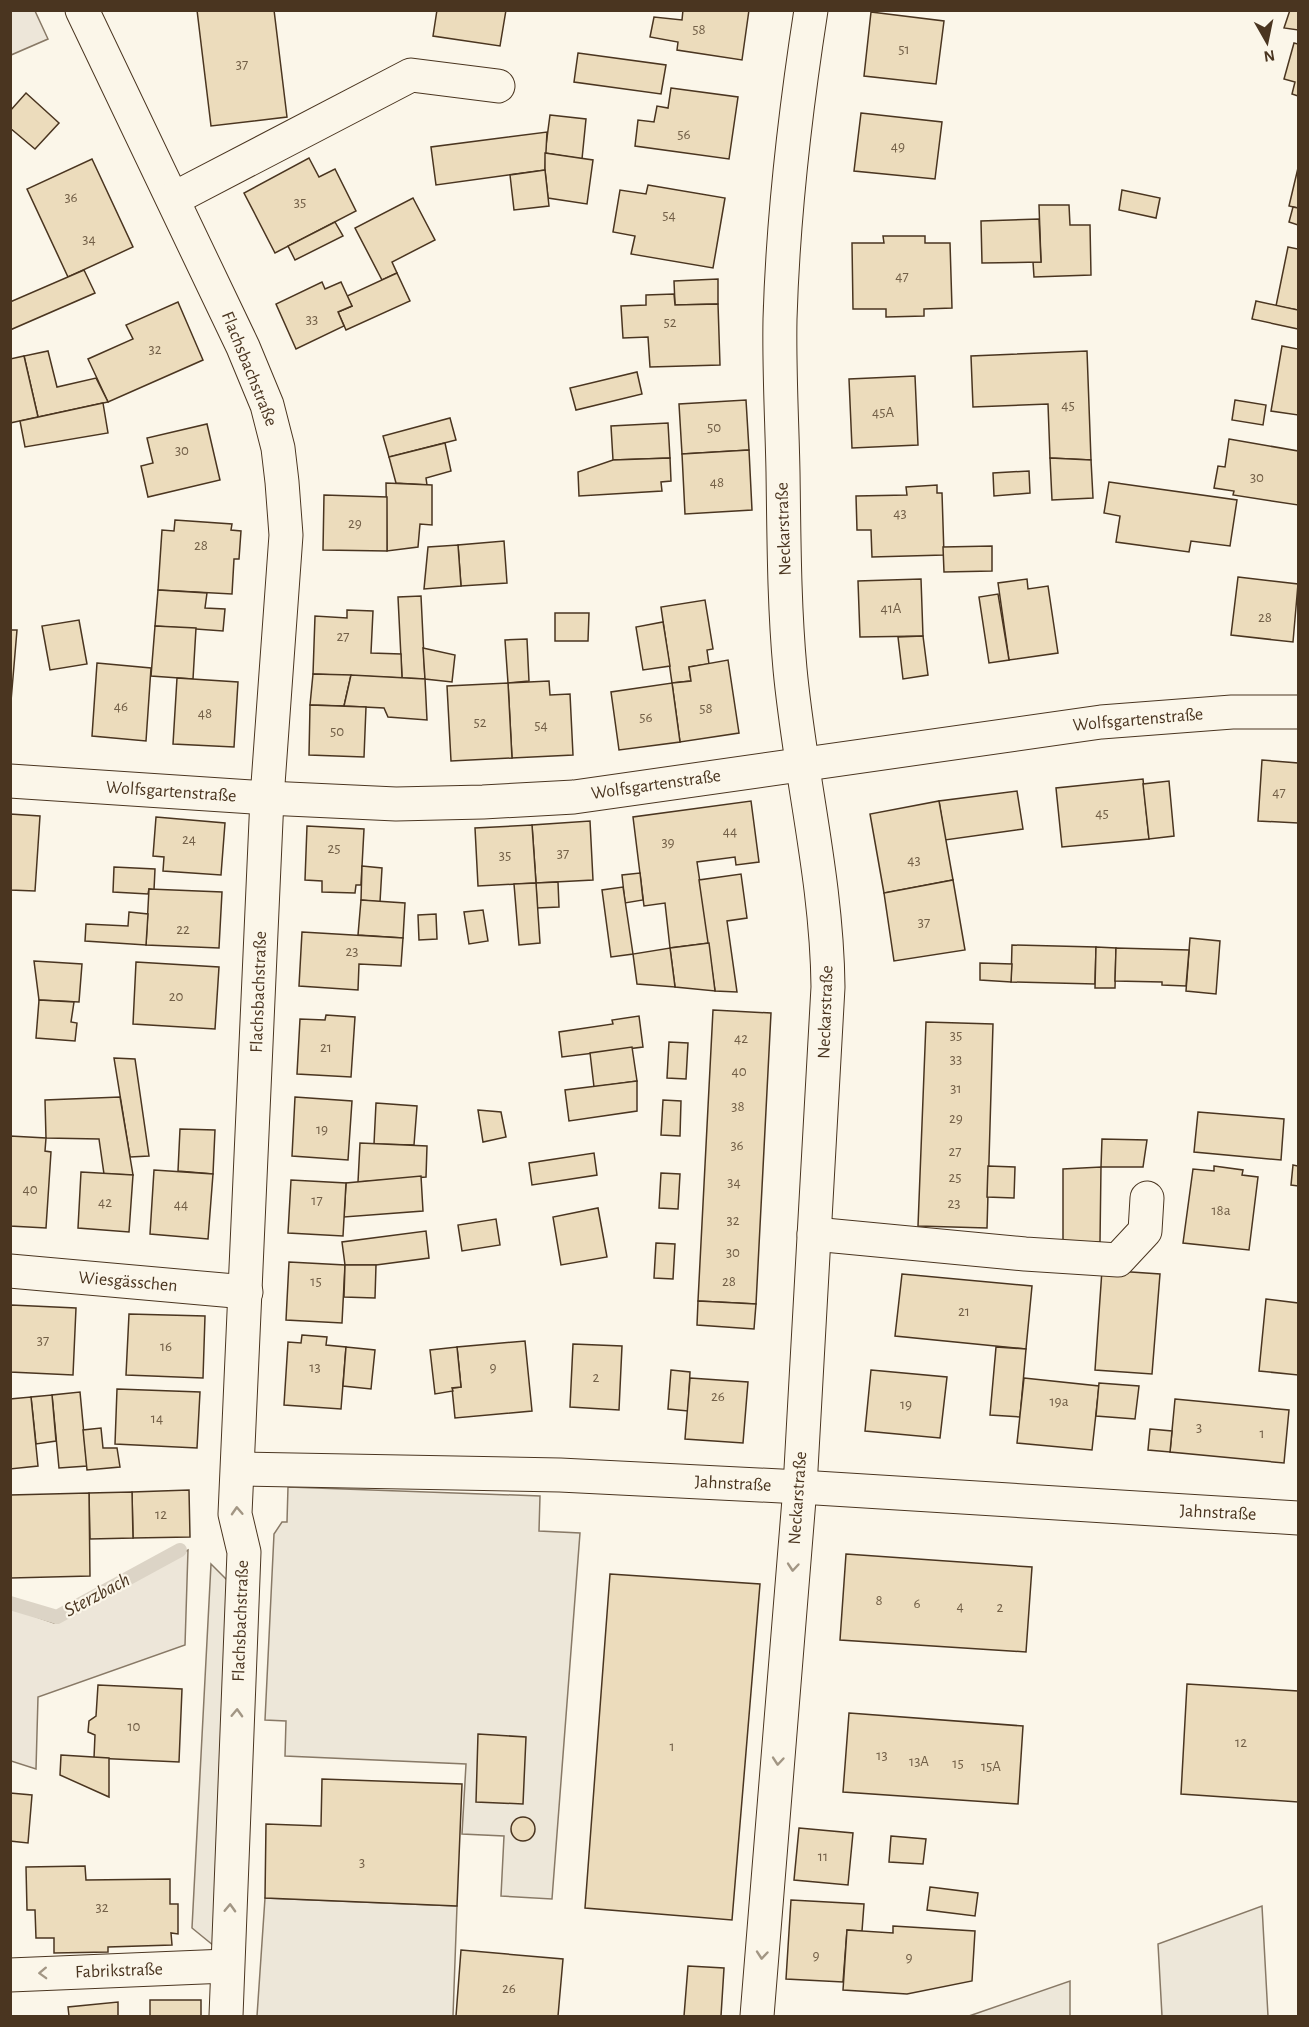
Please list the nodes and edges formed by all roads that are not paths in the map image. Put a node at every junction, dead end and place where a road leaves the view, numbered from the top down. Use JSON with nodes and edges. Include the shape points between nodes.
{"nodes":[{"id":1,"x":82,"y":10,"type":"edge"},
{"id":2,"x":811,"y":10,"type":"edge"},
{"id":3,"x":498,"y":86,"type":"dead end"},
{"id":4,"x":172,"y":199,"type":"junction"},
{"id":5,"x":1299,"y":712,"type":"edge"},
{"id":6,"x":801,"y":763,"type":"junction"},
{"id":7,"x":10,"y":781,"type":"edge"},
{"id":8,"x":267,"y":798,"type":"junction"},
{"id":9,"x":1147,"y":1198,"type":"dead end"},
{"id":10,"x":814,"y":1234,"type":"junction"},
{"id":11,"x":10,"y":1271,"type":"edge"},
{"id":12,"x":246,"y":1292,"type":"junction"},
{"id":13,"x":238,"y":1469,"type":"junction"},
{"id":14,"x":800,"y":1487,"type":"junction"},
{"id":15,"x":1299,"y":1518,"type":"edge"},
{"id":16,"x":227,"y":1966,"type":"junction"},
{"id":17,"x":10,"y":1975,"type":"edge"},
{"id":18,"x":226,"y":2016,"type":"edge"},
{"id":19,"x":757,"y":2016,"type":"edge"}],
"edges":[{"from":1,"to":4,"type":"street","name":"Flachsbachstraße"},
{"from":2,"to":6,"type":"street","name":"Neckarstraße","via":[[788,183],[780,321],[790,668]]},
{"from":3,"to":4,"type":"street","via":[[411,75]]},
{"from":4,"to":8,"type":"street","name":"Flachsbachstraße","via":[[243,348],[267,405],[278,448],[286,535]]},
{"from":5,"to":6,"type":"street","name":"Wolfsgartenstraße","via":[[1232,712],[1101,722]]},
{"from":6,"to":8,"type":"street","name":"Wolfsgartenstraße","via":[[574,797],[396,804]]},
{"from":6,"to":10,"type":"street","name":"Neckarstraße","via":[[827,946],[827,1021]]},
{"from":7,"to":8,"type":"street","name":"Wolfsgartenstraße"},
{"from":8,"to":12,"type":"street","name":"Flachsbachstraße"},
{"from":9,"to":10,"type":"street","via":[[1145,1232],[1118,1260]]},
{"from":10,"to":14,"type":"street","name":"Neckarstraße"},
{"from":11,"to":12,"type":"street","name":"Wiesgässchen"},
{"from":12,"to":13,"type":"street","name":"Flachsbachstraße"},
{"from":13,"to":14,"type":"street","name":"Jahnstraße","via":[[560,1475]]},
{"from":16,"to":13,"type":"street","name":"Flachsbachstraße","one_way":true,"via":[[244,1552],[235,1514]]},
{"from":14,"to":15,"type":"street","name":"Jahnstraße"},
{"from":14,"to":19,"type":"street","name":"Neckarstraße","one_way":true},
{"from":16,"to":17,"type":"street","name":"Fabrikstraße","one_way":true},
{"from":16,"to":18,"type":"street","name":"Flachsbachstraße"}]}
